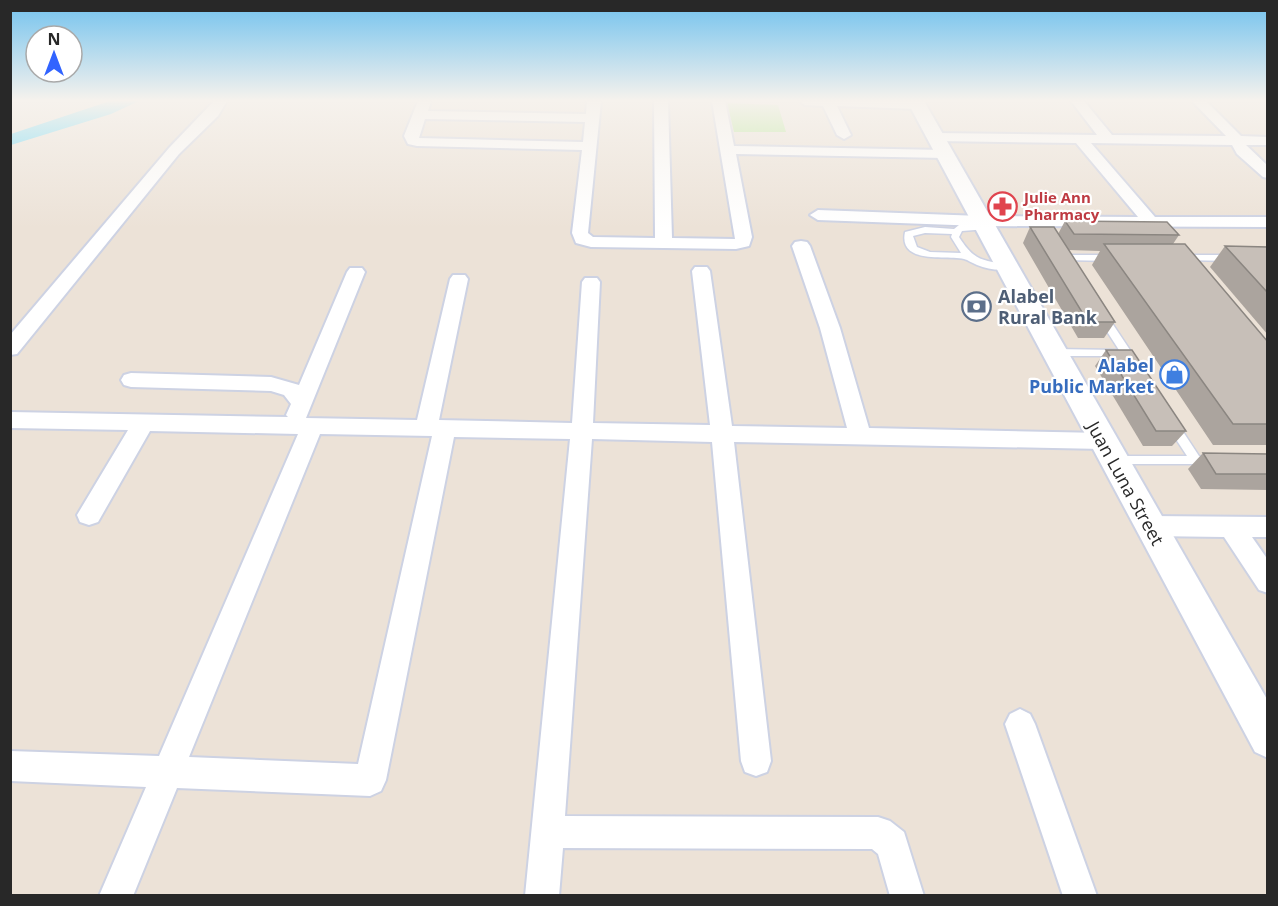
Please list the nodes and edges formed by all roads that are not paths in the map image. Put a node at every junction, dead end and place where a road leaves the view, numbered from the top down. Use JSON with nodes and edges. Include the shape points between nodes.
{"nodes":[{"id":1,"x":180,"y":143,"type":"edge"},
{"id":2,"x":472,"y":143,"type":"edge"},
{"id":3,"x":662,"y":143,"type":"edge"},
{"id":4,"x":726,"y":143,"type":"edge"},
{"id":5,"x":938,"y":143,"type":"edge"},
{"id":6,"x":994,"y":143,"type":"edge"},
{"id":7,"x":1084,"y":143,"type":"edge"},
{"id":8,"x":1239,"y":143,"type":"edge"},
{"id":9,"x":590,"y":146,"type":"joint"},
{"id":10,"x":940,"y":146,"type":"junction"},
{"id":11,"x":727,"y":150,"type":"junction"},
{"id":12,"x":1268,"y":174,"type":"edge"},
{"id":13,"x":818,"y":215,"type":"dead end"},
{"id":14,"x":1150,"y":221,"type":"junction"},
{"id":15,"x":1268,"y":222,"type":"edge"},
{"id":16,"x":972,"y":225,"type":"junction"},
{"id":17,"x":1161,"y":235,"type":"edge"},
{"id":18,"x":664,"y":243,"type":"junction"},
{"id":19,"x":801,"y":246,"type":"dead end"},
{"id":20,"x":1173,"y":250,"type":"edge"},
{"id":21,"x":965,"y":255,"type":"junction"},
{"id":22,"x":1065,"y":258,"type":"edge"},
{"id":23,"x":1124,"y":258,"type":"edge"},
{"id":24,"x":1246,"y":258,"type":"edge"},
{"id":25,"x":1195,"y":263,"type":"junction"},
{"id":26,"x":1176,"y":266,"type":"edge"},
{"id":27,"x":1006,"y":267,"type":"junction"},
{"id":28,"x":702,"y":271,"type":"dead end"},
{"id":29,"x":356,"y":272,"type":"dead end"},
{"id":30,"x":459,"y":279,"type":"dead end"},
{"id":31,"x":591,"y":282,"type":"dead end"},
{"id":32,"x":1095,"y":306,"type":"edge"},
{"id":33,"x":10,"y":349,"type":"edge"},
{"id":34,"x":1054,"y":353,"type":"junction"},
{"id":35,"x":1126,"y":354,"type":"junction"},
{"id":36,"x":1139,"y":373,"type":"edge"},
{"id":37,"x":131,"y":380,"type":"dead end"},
{"id":38,"x":1164,"y":412,"type":"edge"},
{"id":39,"x":302,"y":418,"type":"junction"},
{"id":40,"x":10,"y":420,"type":"edge"},
{"id":41,"x":144,"y":423,"type":"junction"},
{"id":42,"x":435,"y":429,"type":"junction"},
{"id":43,"x":582,"y":432,"type":"junction"},
{"id":44,"x":722,"y":435,"type":"junction"},
{"id":45,"x":860,"y":437,"type":"junction"},
{"id":46,"x":1109,"y":451,"type":"junction"},
{"id":47,"x":89,"y":516,"type":"dead end"},
{"id":48,"x":1150,"y":526,"type":"junction"},
{"id":49,"x":1231,"y":527,"type":"junction"},
{"id":50,"x":1268,"y":527,"type":"edge"},
{"id":51,"x":1268,"y":582,"type":"edge"},
{"id":52,"x":1020,"y":724,"type":"dead end"},
{"id":53,"x":1268,"y":739,"type":"edge"},
{"id":54,"x":756,"y":761,"type":"dead end"},
{"id":55,"x":10,"y":766,"type":"edge"},
{"id":56,"x":169,"y":772,"type":"junction"},
{"id":57,"x":547,"y":832,"type":"junction"},
{"id":58,"x":116,"y":896,"type":"edge"},
{"id":59,"x":542,"y":896,"type":"edge"},
{"id":60,"x":907,"y":896,"type":"edge"},
{"id":61,"x":1080,"y":896,"type":"edge"}],
"edges":[{"from":1,"to":33,"type":"street"},
{"from":2,"to":9,"type":"street"},
{"from":3,"to":18,"type":"street"},
{"from":4,"to":11,"type":"street"},
{"from":5,"to":10,"type":"street","name":"Juan Luna Street"},
{"from":6,"to":10,"type":"street"},
{"from":7,"to":14,"type":"street"},
{"from":8,"to":12,"type":"street","via":[[1242,151]]},
{"from":9,"to":18,"type":"street","via":[[582,239]]},
{"from":10,"to":11,"type":"street"},
{"from":10,"to":16,"type":"street","name":"Juan Luna Street"},
{"from":11,"to":18,"type":"street","via":[[743,242]]},
{"from":13,"to":16,"type":"street"},
{"from":14,"to":15,"type":"street"},
{"from":14,"to":16,"type":"street"},
{"from":14,"to":17,"type":"lane"},
{"from":16,"to":21,"type":"lane","via":[[955,237]]},
{"from":16,"to":21,"type":"lane","via":[[908,234],[913,249],[923,254]]},
{"from":16,"to":27,"type":"street","name":"Juan Luna Street"},
{"from":19,"to":45,"type":"street","via":[[830,328]]},
{"from":20,"to":25,"type":"lane"},
{"from":21,"to":27,"type":"lane","via":[[989,266]]},
{"from":22,"to":23,"type":"lane"},
{"from":24,"to":25,"type":"lane"},
{"from":25,"to":26,"type":"lane","via":[[1171,258]]},
{"from":27,"to":34,"type":"street","name":"Juan Luna Street"},
{"from":28,"to":44,"type":"street"},
{"from":29,"to":39,"type":"street"},
{"from":30,"to":42,"type":"street"},
{"from":31,"to":43,"type":"street"},
{"from":32,"to":35,"type":"lane"},
{"from":34,"to":35,"type":"lane"},
{"from":34,"to":46,"type":"street","name":"Juan Luna Street"},
{"from":35,"to":36,"type":"lane"},
{"from":37,"to":39,"type":"street","via":[[271,384],[291,390]]},
{"from":38,"to":46,"type":"lane","via":[[1202,461]]},
{"from":39,"to":41,"type":"street"},
{"from":39,"to":42,"type":"street"},
{"from":39,"to":56,"type":"street"},
{"from":40,"to":41,"type":"street"},
{"from":41,"to":47,"type":"street"},
{"from":42,"to":43,"type":"street"},
{"from":42,"to":56,"type":"street","via":[[370,780]]},
{"from":43,"to":44,"type":"street"},
{"from":43,"to":57,"type":"street"},
{"from":44,"to":45,"type":"street"},
{"from":44,"to":54,"type":"street"},
{"from":45,"to":46,"type":"street"},
{"from":46,"to":48,"type":"street","name":"Juan Luna Street"},
{"from":48,"to":49,"type":"street"},
{"from":48,"to":53,"type":"street","name":"Juan Luna Street"},
{"from":49,"to":50,"type":"street"},
{"from":49,"to":51,"type":"street"},
{"from":52,"to":61,"type":"street"},
{"from":55,"to":56,"type":"street"},
{"from":56,"to":58,"type":"street"},
{"from":57,"to":59,"type":"street"},
{"from":57,"to":60,"type":"street","via":[[878,833],[892,844]]}]}
